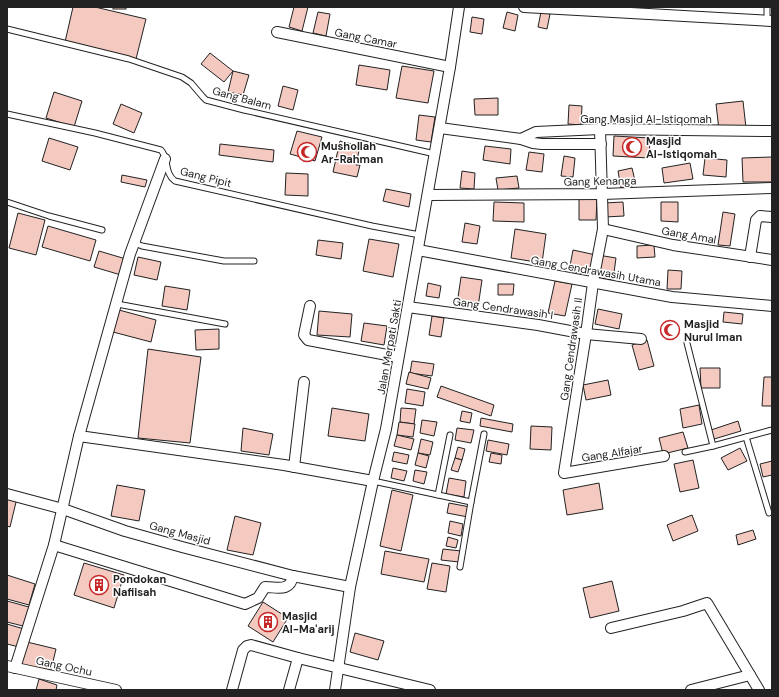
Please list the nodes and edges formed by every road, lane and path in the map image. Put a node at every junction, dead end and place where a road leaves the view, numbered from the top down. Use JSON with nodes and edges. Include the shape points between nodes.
{"nodes":[{"id":1,"x":459,"y":7,"type":"edge"},
{"id":2,"x":524,"y":7,"type":"edge"},
{"id":3,"x":768,"y":7,"type":"edge"},
{"id":4,"x":641,"y":10,"type":"edge"},
{"id":5,"x":769,"y":21,"type":"edge"},
{"id":6,"x":7,"y":29,"type":"edge"},
{"id":7,"x":277,"y":32,"type":"dead end"},
{"id":8,"x":450,"y":67,"type":"junction"},
{"id":9,"x":7,"y":114,"type":"edge"},
{"id":10,"x":440,"y":128,"type":"junction"},
{"id":11,"x":600,"y":129,"type":"junction"},
{"id":12,"x":772,"y":130,"type":"edge"},
{"id":13,"x":522,"y":139,"type":"junction"},
{"id":14,"x":601,"y":144,"type":"junction"},
{"id":15,"x":435,"y":154,"type":"junction"},
{"id":16,"x":165,"y":159,"type":"junction"},
{"id":17,"x":772,"y":188,"type":"edge"},
{"id":18,"x":602,"y":194,"type":"junction"},
{"id":19,"x":428,"y":195,"type":"junction"},
{"id":20,"x":7,"y":202,"type":"edge"},
{"id":21,"x":772,"y":217,"type":"edge"},
{"id":22,"x":603,"y":229,"type":"junction"},
{"id":23,"x":102,"y":230,"type":"dead end"},
{"id":24,"x":420,"y":236,"type":"junction"},
{"id":25,"x":135,"y":243,"type":"junction"},
{"id":26,"x":418,"y":250,"type":"junction"},
{"id":27,"x":750,"y":258,"type":"junction"},
{"id":28,"x":772,"y":260,"type":"edge"},
{"id":29,"x":254,"y":261,"type":"dead end"},
{"id":30,"x":593,"y":283,"type":"junction"},
{"id":31,"x":117,"y":304,"type":"junction"},
{"id":32,"x":310,"y":306,"type":"dead end"},
{"id":33,"x":772,"y":306,"type":"edge"},
{"id":34,"x":408,"y":307,"type":"junction"},
{"id":35,"x":225,"y":324,"type":"dead end"},
{"id":36,"x":586,"y":334,"type":"junction"},
{"id":37,"x":641,"y":339,"type":"dead end"},
{"id":38,"x":687,"y":343,"type":"dead end"},
{"id":39,"x":398,"y":357,"type":"junction"},
{"id":40,"x":304,"y":382,"type":"dead end"},
{"id":41,"x":772,"y":430,"type":"edge"},
{"id":42,"x":484,"y":434,"type":"dead end"},
{"id":43,"x":450,"y":435,"type":"dead end"},
{"id":44,"x":79,"y":436,"type":"junction"},
{"id":45,"x":746,"y":437,"type":"junction"},
{"id":46,"x":713,"y":446,"type":"junction"},
{"id":47,"x":685,"y":452,"type":"dead end"},
{"id":48,"x":664,"y":456,"type":"dead end"},
{"id":49,"x":294,"y":467,"type":"junction"},
{"id":50,"x":564,"y":473,"type":"joint"},
{"id":51,"x":373,"y":481,"type":"junction"},
{"id":52,"x":7,"y":494,"type":"edge"},
{"id":53,"x":438,"y":495,"type":"junction"},
{"id":54,"x":471,"y":502,"type":"junction"},
{"id":55,"x":63,"y":509,"type":"junction"},
{"id":56,"x":769,"y":513,"type":"dead end"},
{"id":57,"x":54,"y":545,"type":"junction"},
{"id":58,"x":460,"y":567,"type":"dead end"},
{"id":59,"x":293,"y":576,"type":"junction"},
{"id":60,"x":350,"y":587,"type":"junction"},
{"id":61,"x":611,"y":628,"type":"dead end"},
{"id":62,"x":298,"y":658,"type":"junction"},
{"id":63,"x":11,"y":667,"type":"edge"},
{"id":64,"x":338,"y":668,"type":"junction"},
{"id":65,"x":750,"y":675,"type":"junction"},
{"id":66,"x":116,"y":690,"type":"edge"},
{"id":67,"x":232,"y":690,"type":"edge"},
{"id":68,"x":289,"y":690,"type":"edge"},
{"id":69,"x":335,"y":690,"type":"edge"},
{"id":70,"x":430,"y":690,"type":"edge"},
{"id":71,"x":691,"y":690,"type":"edge"},
{"id":72,"x":759,"y":690,"type":"edge"}],
"edges":[{"from":1,"to":8,"type":"street","name":"Jalan Merpati Sakti"},
{"from":2,"to":4,"type":"street"},
{"from":3,"to":5,"type":"lane"},
{"from":4,"to":5,"type":"street"},
{"from":6,"to":15,"type":"lane","name":"Gang Balam","via":[[129,60],[182,77],[203,97],[214,102]]},
{"from":7,"to":8,"type":"street","name":"Gang Camar"},
{"from":8,"to":10,"type":"street","name":"Jalan Merpati Sakti"},
{"from":9,"to":16,"type":"lane","via":[[161,150]]},
{"from":10,"to":13,"type":"street","name":"Gang Masjid Al-Istiqomah"},
{"from":10,"to":15,"type":"street","name":"Jalan Merpati Sakti"},
{"from":11,"to":12,"type":"street","name":"Gang Masjid Al-Istiqomah"},
{"from":11,"to":13,"type":"street","name":"Gang Masjid Al-Istiqomah","via":[[536,132]]},
{"from":11,"to":14,"type":"street","name":"Gang Cendrawasih II"},
{"from":13,"to":14,"type":"street","name":"Gang Masjid Al-Istiqomah","via":[[542,144]]},
{"from":14,"to":18,"type":"street","name":"Gang Cendrawasih II"},
{"from":15,"to":19,"type":"street","name":"Jalan Merpati Sakti"},
{"from":16,"to":24,"type":"lane","name":"Gang Pipit","via":[[170,177],[175,181]]},
{"from":16,"to":25,"type":"street"},
{"from":17,"to":18,"type":"street","name":"Gang Kenanga"},
{"from":18,"to":19,"type":"street","name":"Gang Kenanga"},
{"from":18,"to":22,"type":"street","name":"Gang Cendrawasih II"},
{"from":19,"to":24,"type":"street","name":"Jalan Merpati Sakti"},
{"from":20,"to":23,"type":"lane"},
{"from":21,"to":27,"type":"street","via":[[760,216],[756,220]]},
{"from":22,"to":27,"type":"street","name":"Gang Amal","via":[[673,245]]},
{"from":22,"to":30,"type":"street","name":"Gang Cendrawasih II"},
{"from":24,"to":26,"type":"street","name":"Jalan Merpati Sakti"},
{"from":25,"to":29,"type":"lane","via":[[224,261]]},
{"from":25,"to":31,"type":"street"},
{"from":26,"to":30,"type":"street","name":"Gang Cendrawasih Utama"},
{"from":26,"to":34,"type":"street","name":"Jalan Merpati Sakti"},
{"from":27,"to":28,"type":"street","name":"Gang Amal"},
{"from":30,"to":33,"type":"street","name":"Gang Cendrawasih Utama","via":[[672,297]]},
{"from":30,"to":36,"type":"street","name":"Gang Cendrawasih II"},
{"from":31,"to":35,"type":"lane"},
{"from":31,"to":44,"type":"street"},
{"from":32,"to":39,"type":"street","via":[[304,335],[308,340]]},
{"from":34,"to":36,"type":"street","name":"Gang Cendrawasih I"},
{"from":34,"to":39,"type":"street","name":"Jalan Merpati Sakti"},
{"from":36,"to":37,"type":"street","name":"Gang Cendrawasih I"},
{"from":36,"to":50,"type":"street","name":"Gang Cendrawasih II"},
{"from":38,"to":46,"type":"lane"},
{"from":39,"to":51,"type":"street","name":"Jalan Merpati Sakti","via":[[386,429]]},
{"from":40,"to":49,"type":"street"},
{"from":41,"to":45,"type":"lane"},
{"from":42,"to":54,"type":"lane"},
{"from":43,"to":53,"type":"lane"},
{"from":44,"to":49,"type":"street"},
{"from":44,"to":55,"type":"street"},
{"from":45,"to":46,"type":"lane"},
{"from":45,"to":56,"type":"lane"},
{"from":46,"to":47,"type":"lane"},
{"from":48,"to":50,"type":"street","name":"Gang Alfajar"},
{"from":49,"to":51,"type":"street"},
{"from":51,"to":53,"type":"lane"},
{"from":51,"to":60,"type":"street","name":"Jalan Merpati Sakti"},
{"from":52,"to":55,"type":"street","name":"Gang Masjid"},
{"from":53,"to":54,"type":"lane"},
{"from":54,"to":58,"type":"lane"},
{"from":55,"to":57,"type":"street"},
{"from":55,"to":59,"type":"street","name":"Gang Masjid","via":[[125,531]]},
{"from":57,"to":59,"type":"street","via":[[245,604],[258,598],[265,587],[283,588],[289,585]]},
{"from":57,"to":63,"type":"street"},
{"from":59,"to":60,"type":"street","name":"Gang Masjid"},
{"from":60,"to":64,"type":"street","name":"Jalan Merpati Sakti"},
{"from":61,"to":65,"type":"street","via":[[707,603]]},
{"from":62,"to":64,"type":"street"},
{"from":62,"to":67,"type":"street","via":[[247,646],[243,650]]},
{"from":62,"to":68,"type":"street"},
{"from":63,"to":66,"type":"street","name":"Gang Ochu"},
{"from":64,"to":69,"type":"street","name":"Jalan Merpati Sakti"},
{"from":64,"to":70,"type":"street"},
{"from":65,"to":71,"type":"street"},
{"from":65,"to":72,"type":"street"}]}
